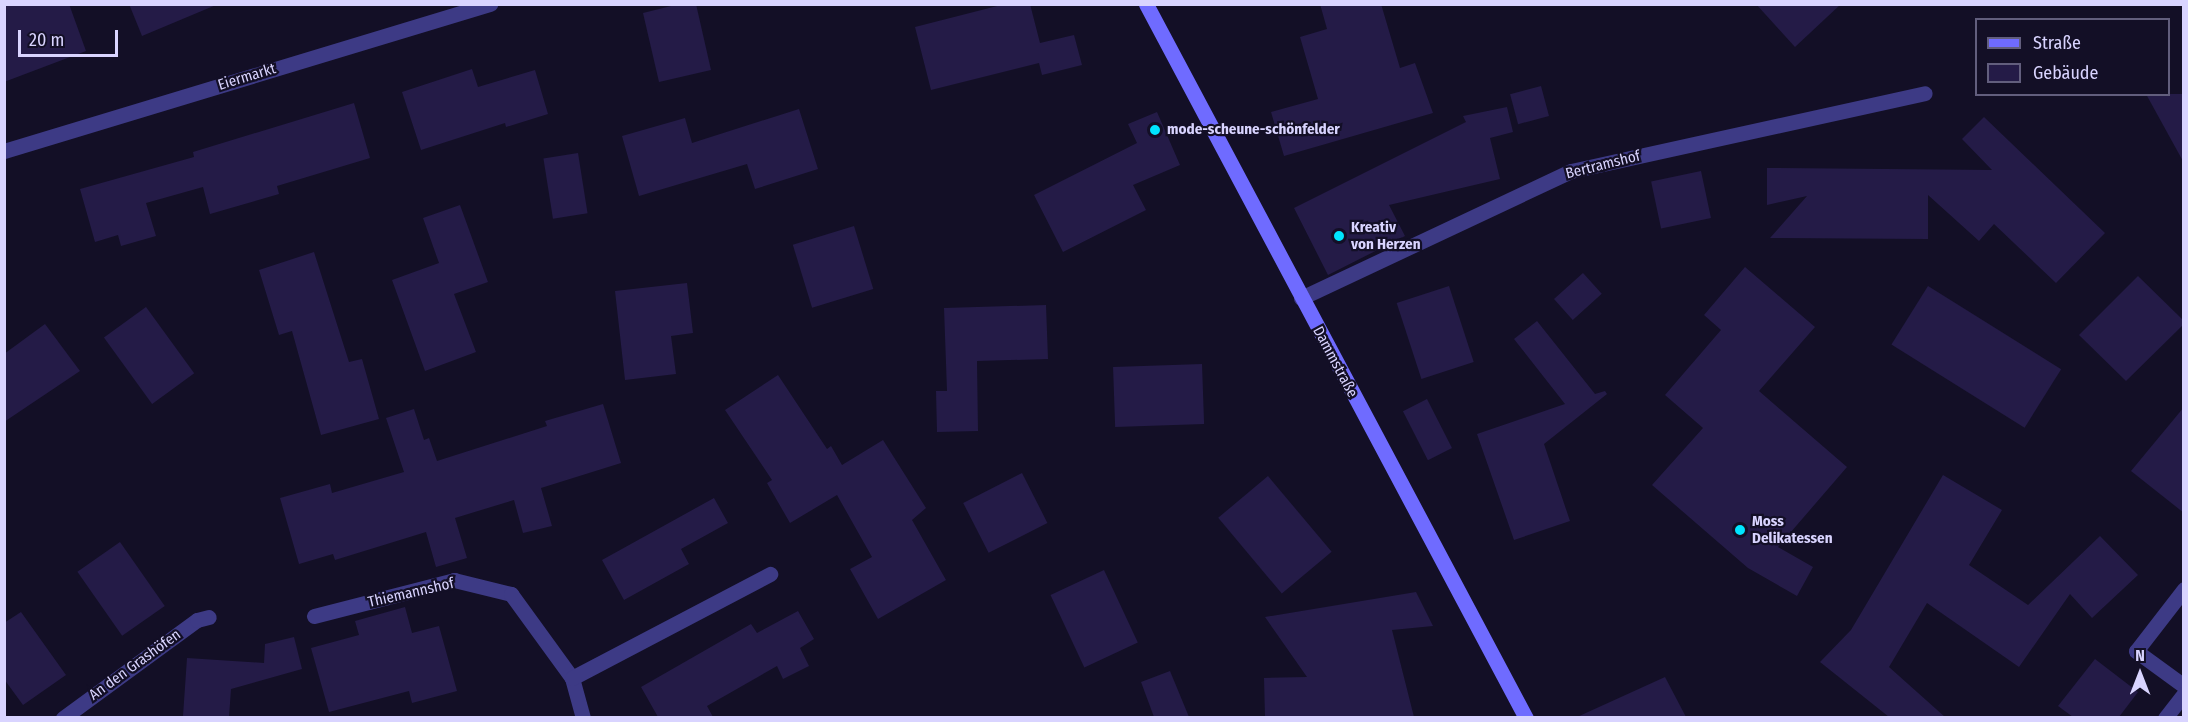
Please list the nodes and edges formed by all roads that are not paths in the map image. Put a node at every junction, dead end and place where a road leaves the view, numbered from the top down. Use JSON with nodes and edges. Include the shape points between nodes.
{"nodes":[{"id":1,"x":490,"y":4,"type":"edge"},
{"id":2,"x":1146,"y":4,"type":"edge"},
{"id":3,"x":1925,"y":93,"type":"dead end"},
{"id":4,"x":4,"y":151,"type":"edge"},
{"id":5,"x":1301,"y":298,"type":"junction"},
{"id":6,"x":770,"y":574,"type":"dead end"},
{"id":7,"x":2184,"y":589,"type":"edge"},
{"id":8,"x":314,"y":616,"type":"dead end"},
{"id":9,"x":209,"y":617,"type":"dead end"},
{"id":10,"x":572,"y":678,"type":"junction"},
{"id":11,"x":2184,"y":687,"type":"edge"},
{"id":12,"x":2184,"y":694,"type":"edge"},
{"id":13,"x":63,"y":717,"type":"edge"},
{"id":14,"x":583,"y":717,"type":"edge"},
{"id":15,"x":1526,"y":717,"type":"edge"},
{"id":16,"x":2165,"y":717,"type":"edge"}],
"edges":[{"from":1,"to":4,"type":"street","name":"Eiermarkt"},
{"from":2,"to":5,"type":"main road","name":"Dammstraße"},
{"from":3,"to":5,"type":"street","name":"Bertramshof","via":[[1571,171]]},
{"from":5,"to":15,"type":"main road","name":"Dammstraße"},
{"from":6,"to":10,"type":"street"},
{"from":7,"to":11,"type":"street","via":[[2136,651]]},
{"from":8,"to":10,"type":"street","name":"Thiemannshof","via":[[454,580],[511,594]]},
{"from":9,"to":13,"type":"street","name":"An den Grashöfen","via":[[197,620]]},
{"from":10,"to":14,"type":"street","name":"Thiemannshof"},
{"from":12,"to":16,"type":"street"}]}
